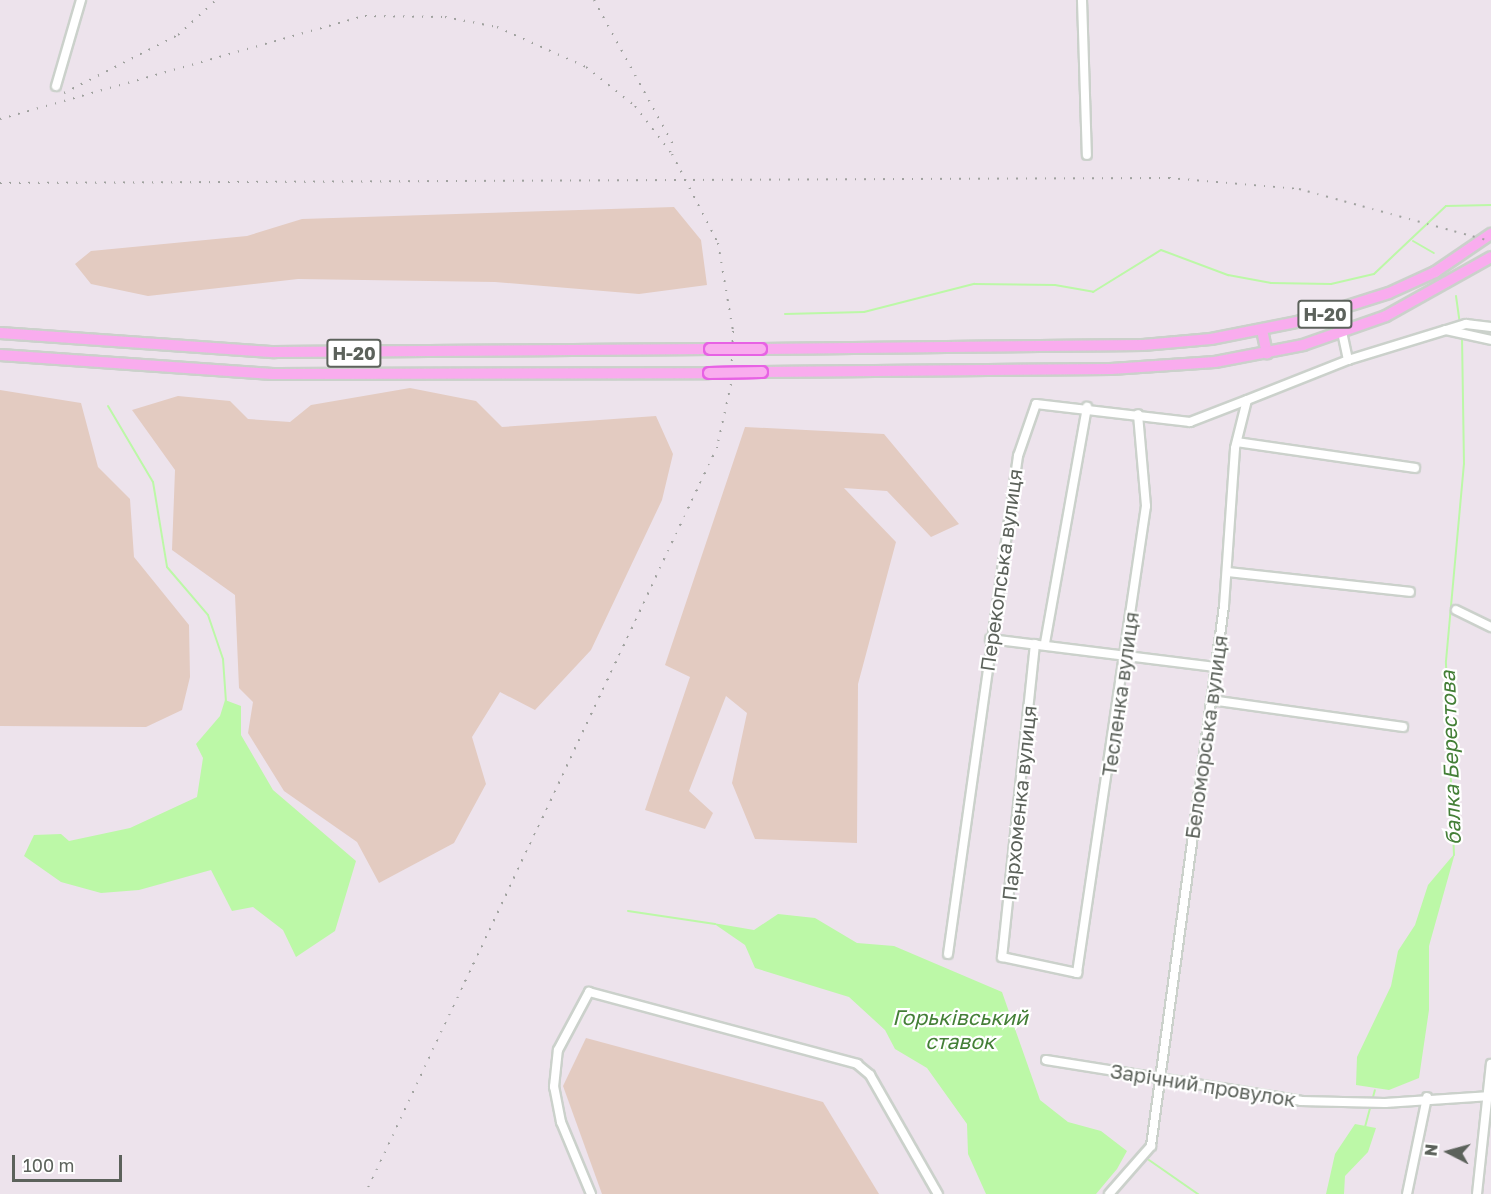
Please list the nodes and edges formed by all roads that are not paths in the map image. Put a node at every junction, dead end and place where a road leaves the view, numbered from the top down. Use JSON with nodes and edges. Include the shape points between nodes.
{"nodes":[{"id":1,"x":81,"y":0,"type":"edge"},
{"id":2,"x":1082,"y":0,"type":"edge"},
{"id":3,"x":56,"y":86,"type":"dead end"},
{"id":4,"x":1087,"y":155,"type":"dead end"},
{"id":5,"x":1491,"y":234,"type":"edge"},
{"id":6,"x":1491,"y":257,"type":"edge"},
{"id":7,"x":1491,"y":327,"type":"edge"},
{"id":8,"x":1262,"y":330,"type":"junction"},
{"id":9,"x":1446,"y":330,"type":"junction"},
{"id":10,"x":1342,"y":332,"type":"junction"},
{"id":11,"x":0,"y":333,"type":"edge"},
{"id":12,"x":1491,"y":340,"type":"edge"},
{"id":13,"x":1267,"y":353,"type":"junction"},
{"id":14,"x":0,"y":355,"type":"edge"},
{"id":15,"x":1348,"y":360,"type":"junction"},
{"id":16,"x":1247,"y":400,"type":"junction"},
{"id":17,"x":1086,"y":407,"type":"junction"},
{"id":18,"x":1138,"y":414,"type":"junction"},
{"id":19,"x":1237,"y":442,"type":"junction"},
{"id":20,"x":1415,"y":468,"type":"dead end"},
{"id":21,"x":1227,"y":572,"type":"junction"},
{"id":22,"x":1410,"y":592,"type":"dead end"},
{"id":23,"x":1456,"y":610,"type":"dead end"},
{"id":24,"x":1491,"y":627,"type":"edge"},
{"id":25,"x":990,"y":639,"type":"junction"},
{"id":26,"x":1045,"y":643,"type":"junction"},
{"id":27,"x":1035,"y":644,"type":"junction"},
{"id":28,"x":1127,"y":653,"type":"junction"},
{"id":29,"x":1215,"y":667,"type":"junction"},
{"id":30,"x":1211,"y":699,"type":"junction"},
{"id":31,"x":1403,"y":727,"type":"dead end"},
{"id":32,"x":948,"y":954,"type":"dead end"},
{"id":33,"x":1077,"y":973,"type":"joint"},
{"id":34,"x":1046,"y":1060,"type":"dead end"},
{"id":35,"x":1491,"y":1064,"type":"edge"},
{"id":36,"x":1160,"y":1079,"type":"junction"},
{"id":37,"x":1427,"y":1096,"type":"junction"},
{"id":38,"x":1488,"y":1096,"type":"edge"},
{"id":39,"x":591,"y":1194,"type":"edge"},
{"id":40,"x":936,"y":1194,"type":"edge"},
{"id":41,"x":1109,"y":1194,"type":"edge"},
{"id":42,"x":1407,"y":1194,"type":"edge"},
{"id":43,"x":1477,"y":1194,"type":"edge"}],
"edges":[{"from":1,"to":3,"type":"street"},
{"from":2,"to":4,"type":"street"},
{"from":5,"to":8,"type":"main road","number":"Н-20","via":[[1417,281]]},
{"from":6,"to":10,"type":"main road","number":"Н-20","via":[[1423,298]]},
{"from":7,"to":9,"type":"street","via":[[1466,324]]},
{"from":8,"to":11,"type":"main road","number":"Н-20","bridge":true,"via":[[1143,345],[1103,346],[274,352]]},
{"from":8,"to":13,"type":"main road"},
{"from":9,"to":12,"type":"street"},
{"from":9,"to":15,"type":"street"},
{"from":10,"to":13,"type":"main road","number":"Н-20"},
{"from":10,"to":15,"type":"street"},
{"from":13,"to":14,"type":"main road","number":"Н-20","bridge":true,"via":[[1111,369],[272,374]]},
{"from":15,"to":16,"type":"street"},
{"from":16,"to":18,"type":"street","name":"Перекопська вулиця","via":[[1190,422]]},
{"from":16,"to":19,"type":"street","name":"Беломорська вулиця"},
{"from":17,"to":18,"type":"street","name":"Перекопська вулиця"},
{"from":17,"to":25,"type":"street","name":"Перекопська вулиця","via":[[1036,404],[1026,426]]},
{"from":17,"to":26,"type":"street"},
{"from":18,"to":28,"type":"street","name":"Тесленка вулиця","via":[[1146,506]]},
{"from":19,"to":20,"type":"street"},
{"from":19,"to":21,"type":"street","name":"Беломорська вулиця"},
{"from":21,"to":22,"type":"street"},
{"from":21,"to":29,"type":"street","name":"Беломорська вулиця"},
{"from":23,"to":24,"type":"street"},
{"from":25,"to":27,"type":"street"},
{"from":25,"to":32,"type":"street","name":"Перекопська вулиця"},
{"from":26,"to":27,"type":"street"},
{"from":26,"to":28,"type":"street"},
{"from":27,"to":33,"type":"street","name":"Пархоменка вулиця","via":[[1005,962]]},
{"from":28,"to":29,"type":"street"},
{"from":28,"to":33,"type":"street","name":"Тесленка вулиця"},
{"from":29,"to":30,"type":"street","name":"Беломорська вулиця"},
{"from":30,"to":31,"type":"street"},
{"from":30,"to":36,"type":"street","name":"Беломорська вулиця"},
{"from":34,"to":36,"type":"street","name":"Зарічний провулок"},
{"from":35,"to":38,"type":"street"},
{"from":36,"to":37,"type":"street","name":"Зарічний провулок","via":[[1301,1101],[1385,1103]]},
{"from":36,"to":41,"type":"street","name":"Беломорська вулиця","via":[[1151,1146]]},
{"from":37,"to":38,"type":"street","name":"Зарічний провулок"},
{"from":37,"to":42,"type":"street"},
{"from":38,"to":43,"type":"street"},
{"from":39,"to":40,"type":"street","via":[[561,1122],[554,1087],[558,1050],[589,992],[857,1064],[870,1075]]}]}
